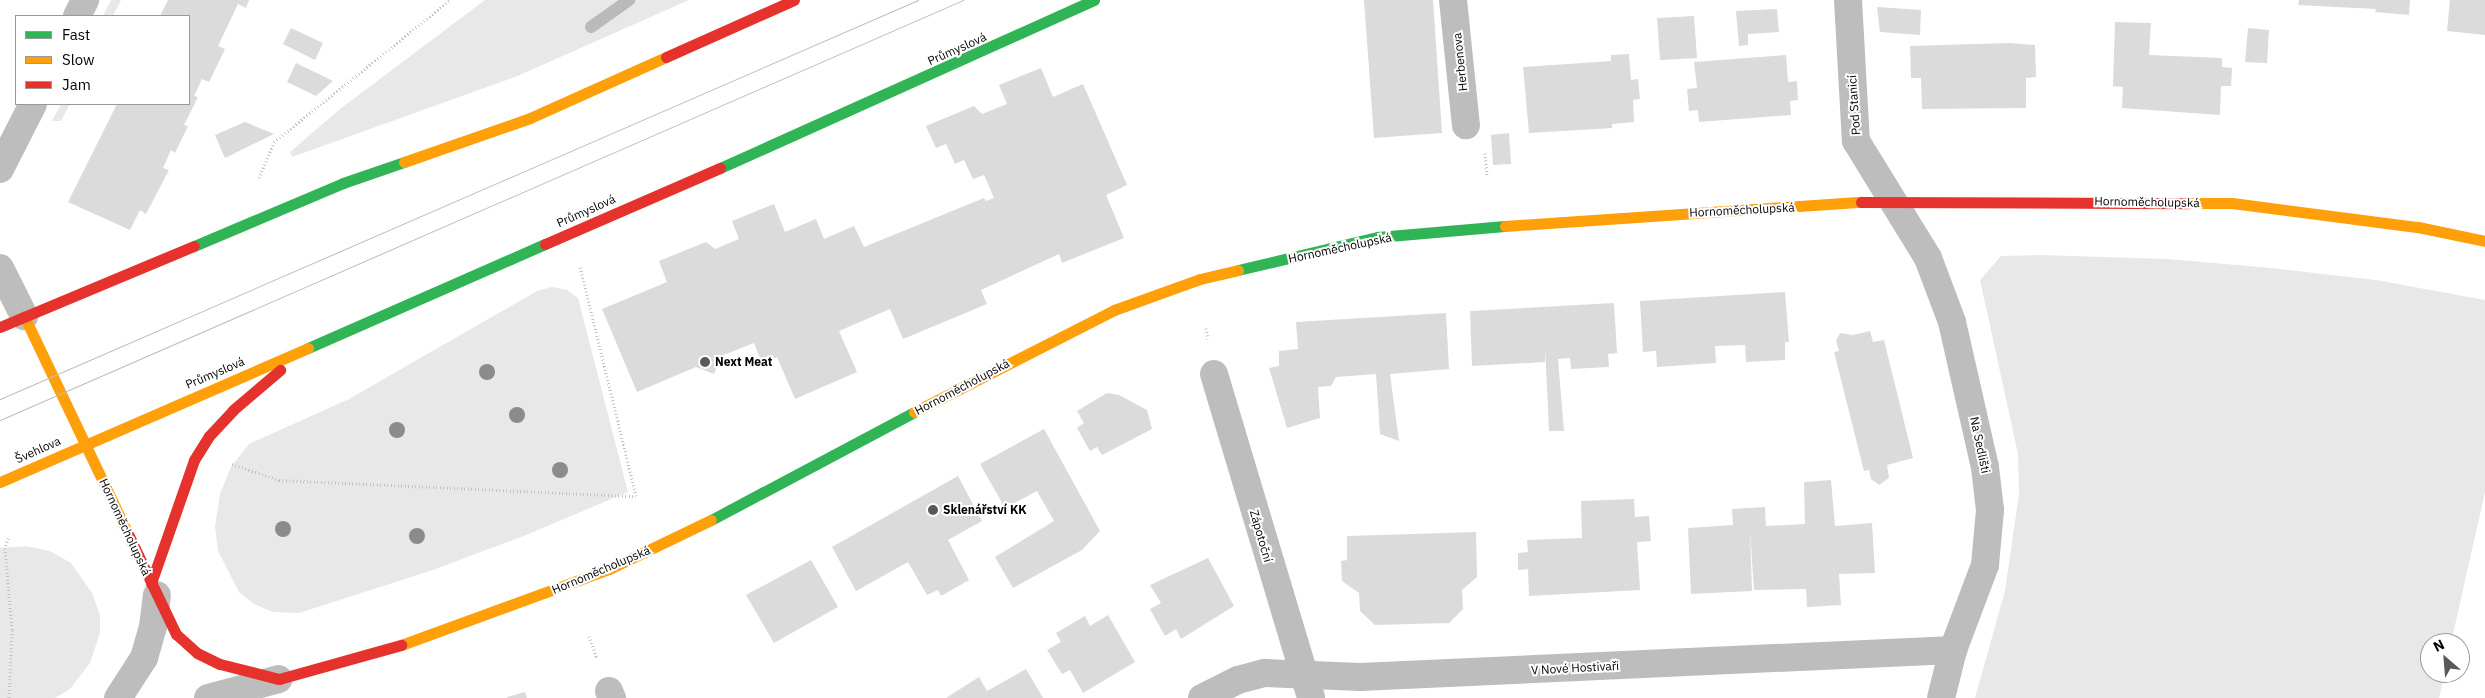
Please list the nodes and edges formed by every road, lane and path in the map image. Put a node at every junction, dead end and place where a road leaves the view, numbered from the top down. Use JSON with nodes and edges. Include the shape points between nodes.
{"nodes":[{"id":1,"x":85,"y":0,"type":"edge"},
{"id":2,"x":450,"y":0,"type":"edge"},
{"id":3,"x":794,"y":0,"type":"edge"},
{"id":4,"x":1094,"y":0,"type":"edge"},
{"id":5,"x":1453,"y":0,"type":"edge"},
{"id":6,"x":1848,"y":0,"type":"edge"},
{"id":7,"x":77,"y":15,"type":"edge"},
{"id":8,"x":32,"y":105,"type":"edge"},
{"id":9,"x":1466,"y":125,"type":"dead end"},
{"id":10,"x":0,"y":168,"type":"edge"},
{"id":11,"x":259,"y":178,"type":"dead end"},
{"id":12,"x":1893,"y":200,"type":"junction"},
{"id":13,"x":2485,"y":241,"type":"edge"},
{"id":14,"x":580,"y":264,"type":"dead end"},
{"id":15,"x":0,"y":268,"type":"edge"},
{"id":16,"x":12,"y":322,"type":"edge"},
{"id":17,"x":317,"y":345,"type":"junction"},
{"id":18,"x":1214,"y":374,"type":"dead end"},
{"id":19,"x":87,"y":443,"type":"junction"},
{"id":20,"x":224,"y":462,"type":"dead end"},
{"id":21,"x":0,"y":482,"type":"edge"},
{"id":22,"x":8,"y":538,"type":"dead end"},
{"id":23,"x":154,"y":589,"type":"junction"},
{"id":24,"x":1953,"y":650,"type":"junction"},
{"id":25,"x":278,"y":679,"type":"junction"},
{"id":26,"x":1308,"y":686,"type":"edge"},
{"id":27,"x":9,"y":698,"type":"edge"},
{"id":28,"x":118,"y":698,"type":"edge"},
{"id":29,"x":208,"y":698,"type":"edge"},
{"id":30,"x":1202,"y":698,"type":"edge"},
{"id":31,"x":1941,"y":698,"type":"edge"}],
"edges":[{"from":1,"to":7,"type":"street"},
{"from":2,"to":11,"type":"path","via":[[274,142]]},
{"from":3,"to":16,"type":"street","via":[[530,118],[335,186]]},
{"from":4,"to":17,"type":"street","name":"Průmyslová"},
{"from":5,"to":9,"type":"street","name":"Herbenova"},
{"from":6,"to":12,"type":"street","name":"Pod Stanicí","via":[[1856,141]]},
{"from":8,"to":10,"type":"street"},
{"from":12,"to":13,"type":"street","name":"Hornoměcholupská","via":[[2232,203],[2418,227]]},
{"from":12,"to":24,"type":"street","name":"Na Sedlišti","via":[[1928,258],[1952,322],[1985,467],[1990,510],[1985,565]]},
{"from":12,"to":25,"type":"street","name":"Hornoměcholupská","via":[[1546,222],[1378,237],[1200,279],[1114,310],[1035,348],[708,522],[609,569],[386,651]]},
{"from":14,"to":20,"type":"path","via":[[636,496],[279,480]]},
{"from":15,"to":16,"type":"street"},
{"from":16,"to":19,"type":"street","name":"Hornoměcholupská"},
{"from":17,"to":19,"type":"street","name":"Průmyslová"},
{"from":17,"to":23,"type":"street","via":[[258,388],[209,436],[194,460]]},
{"from":18,"to":26,"type":"street","name":"Zápotoční","via":[[1290,635]]},
{"from":19,"to":21,"type":"street","name":"Švehlova"},
{"from":19,"to":23,"type":"street","name":"Hornoměcholupská"},
{"from":22,"to":27,"type":"path","via":[[4,548],[12,630]]},
{"from":23,"to":25,"type":"street","name":"Hornoměcholupská","via":[[176,634],[196,653],[228,666]]},
{"from":23,"to":28,"type":"street","via":[[153,627],[144,658]]},
{"from":24,"to":26,"type":"street","name":"V Nové Hostivaři","via":[[1360,677]]},
{"from":24,"to":31,"type":"street","name":"Na Sedlišti"},
{"from":25,"to":29,"type":"street","name":"Hornoměcholupská"},
{"from":26,"to":30,"type":"street","name":"V Nové Hostivaři","via":[[1265,673],[1238,680]]}]}
